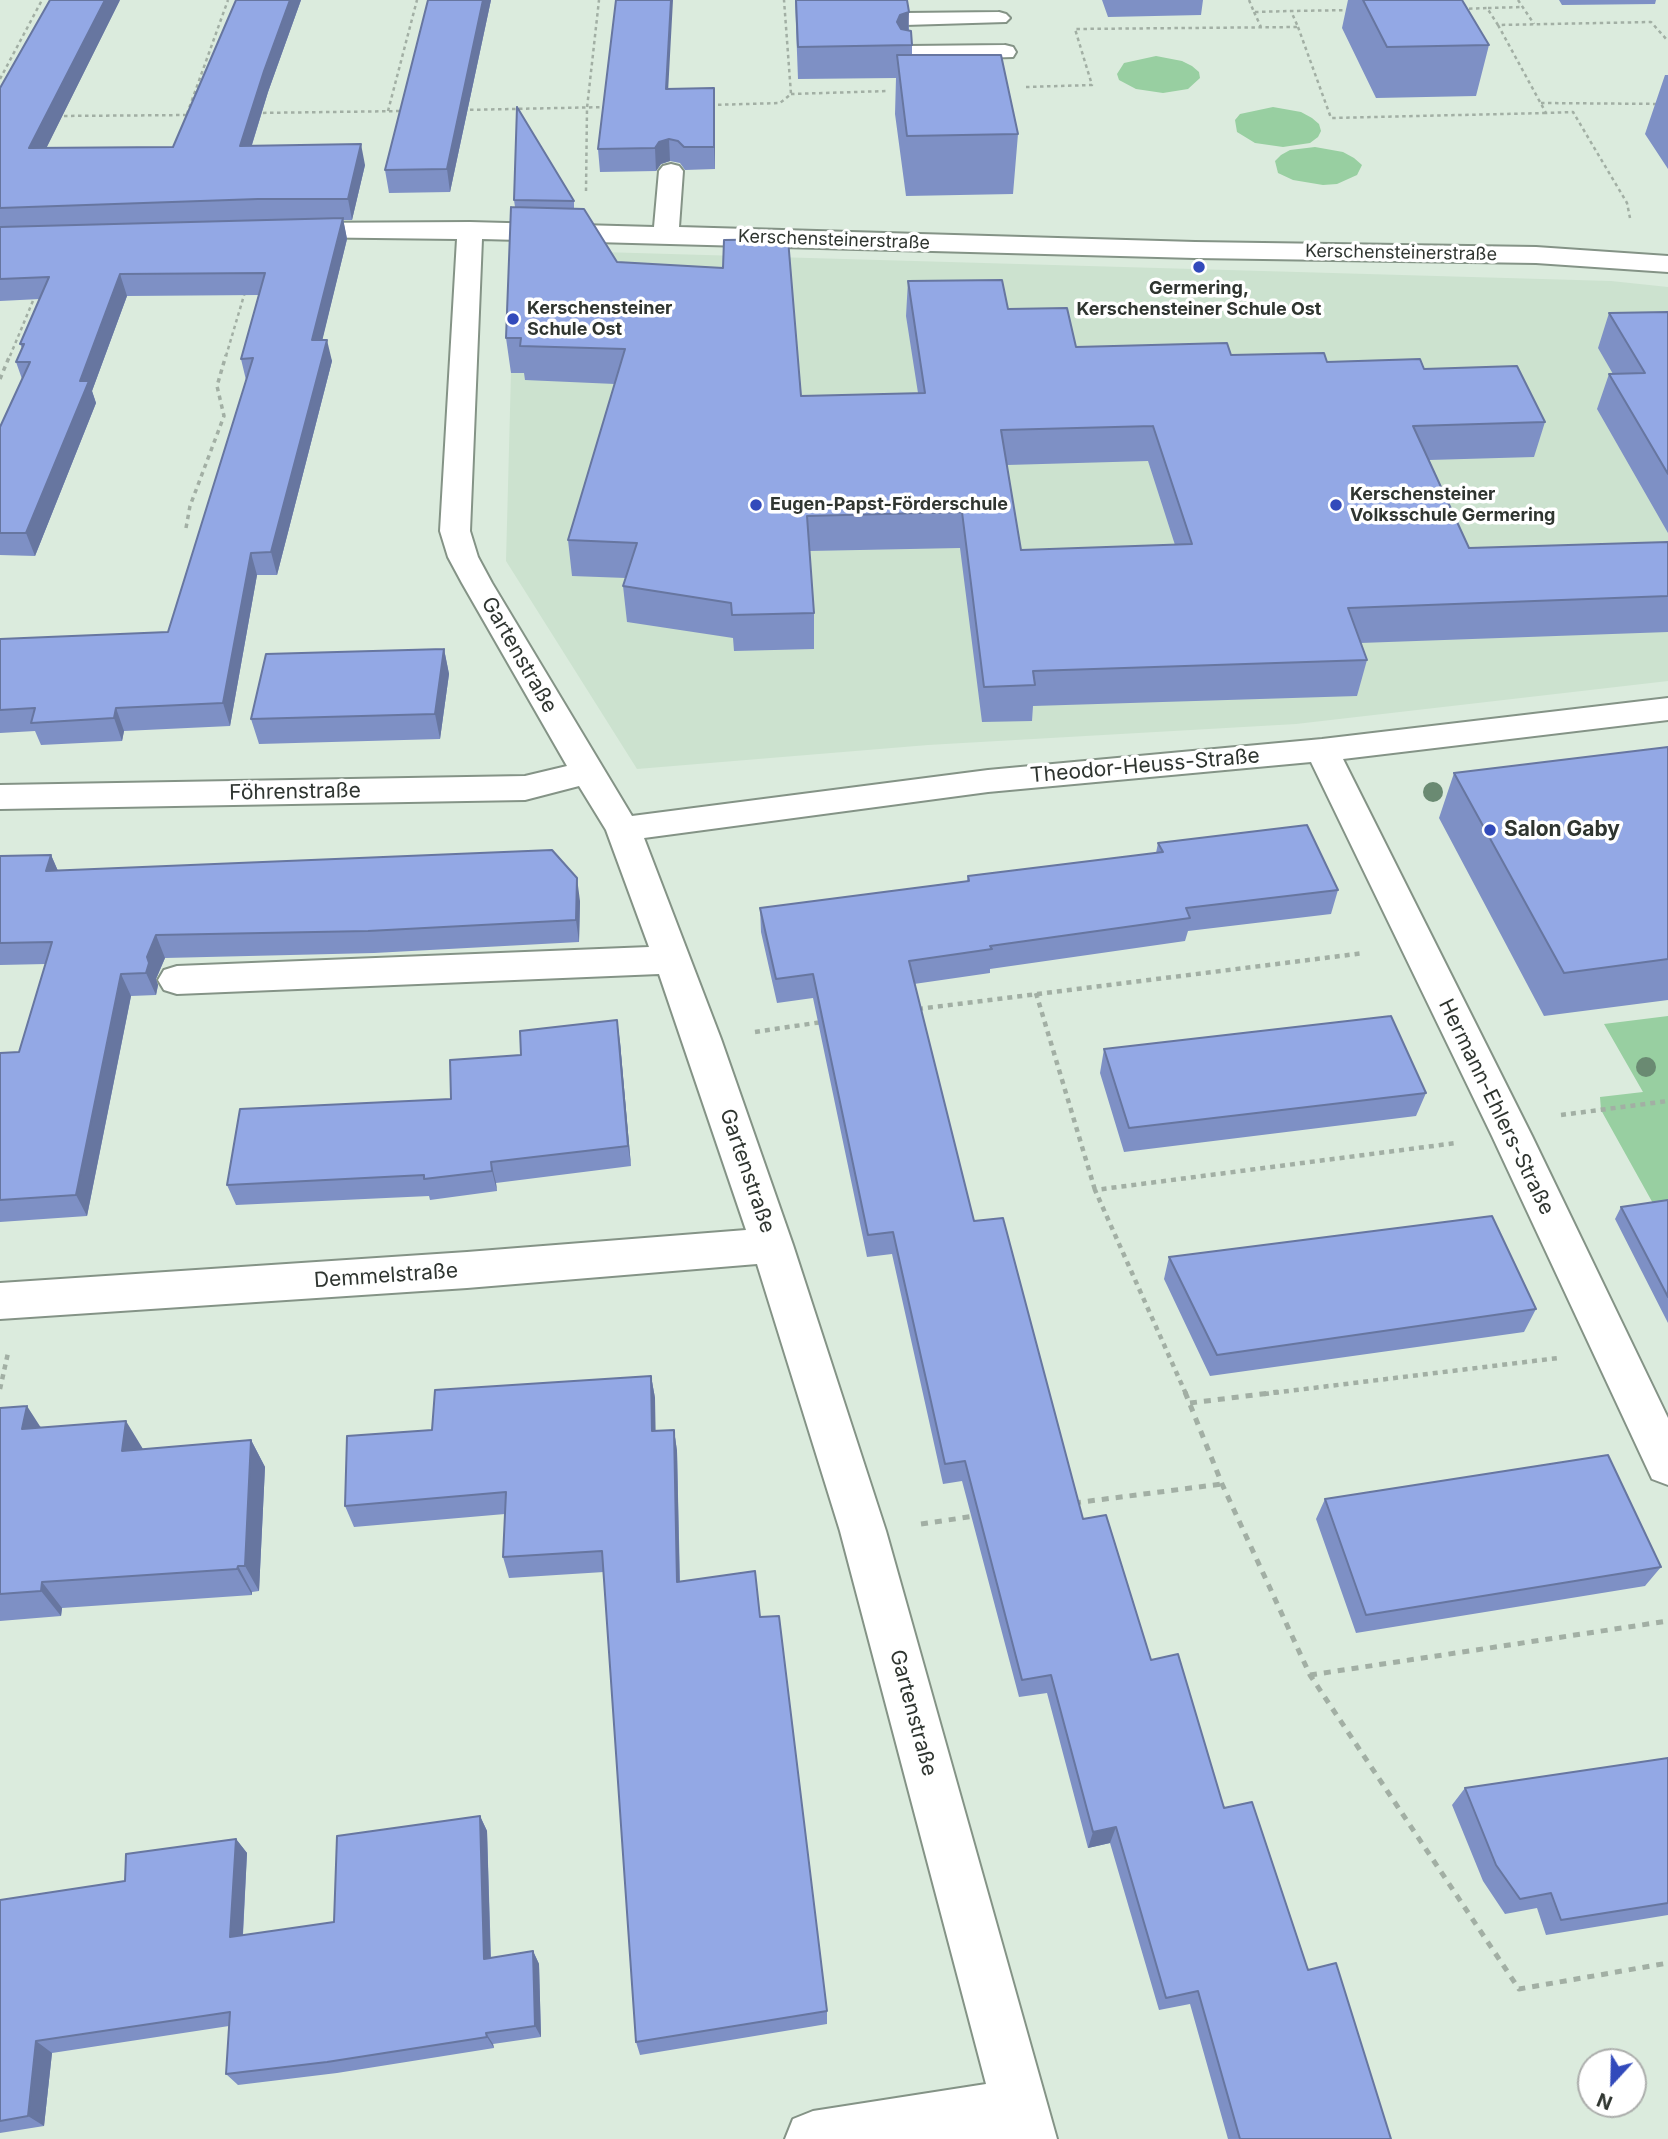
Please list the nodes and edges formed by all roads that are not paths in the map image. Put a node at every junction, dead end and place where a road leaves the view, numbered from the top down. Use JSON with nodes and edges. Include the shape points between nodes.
{"nodes":[{"id":1,"x":998,"y":13,"type":"dead end"},
{"id":2,"x":904,"y":15,"type":"edge"},
{"id":3,"x":1005,"y":55,"type":"dead end"},
{"id":4,"x":910,"y":57,"type":"edge"},
{"id":5,"x":662,"y":171,"type":"edge"},
{"id":6,"x":470,"y":229,"type":"junction"},
{"id":7,"x":263,"y":230,"type":"edge"},
{"id":8,"x":655,"y":234,"type":"junction"},
{"id":9,"x":1668,"y":264,"type":"edge"},
{"id":10,"x":1668,"y":709,"type":"edge"},
{"id":11,"x":1322,"y":750,"type":"junction"},
{"id":12,"x":587,"y":772,"type":"junction"},
{"id":13,"x":0,"y":797,"type":"edge"},
{"id":14,"x":623,"y":829,"type":"junction"},
{"id":15,"x":673,"y":960,"type":"junction"},
{"id":16,"x":177,"y":980,"type":"dead end"},
{"id":17,"x":772,"y":1245,"type":"junction"},
{"id":18,"x":0,"y":1301,"type":"edge"},
{"id":19,"x":1668,"y":1465,"type":"edge"},
{"id":20,"x":1035,"y":2128,"type":"edge"},
{"id":21,"x":813,"y":2139,"type":"edge"}],
"edges":[{"from":1,"to":2,"type":"street"},
{"from":3,"to":4,"type":"street"},
{"from":5,"to":8,"type":"street"},
{"from":6,"to":7,"type":"street","name":"Kerschensteinerstraße"},
{"from":6,"to":8,"type":"street","name":"Kerschensteinerstraße"},
{"from":6,"to":12,"type":"street","name":"Gartenstraße","via":[[455,531],[468,565]]},
{"from":8,"to":9,"type":"street","name":"Kerschensteinerstraße","via":[[1536,255]]},
{"from":10,"to":11,"type":"street","name":"Theodor-Heuss-Straße"},
{"from":11,"to":14,"type":"street","name":"Theodor-Heuss-Straße","via":[[988,781]]},
{"from":11,"to":19,"type":"street","name":"Hermann-Ehlers-Straße"},
{"from":12,"to":13,"type":"street","name":"Föhrenstraße","via":[[525,788]]},
{"from":12,"to":14,"type":"street","name":"Gartenstraße"},
{"from":14,"to":15,"type":"street","name":"Gartenstraße"},
{"from":15,"to":16,"type":"street"},
{"from":15,"to":17,"type":"street","name":"Gartenstraße"},
{"from":17,"to":18,"type":"street","name":"Demmelstraße"},
{"from":17,"to":20,"type":"street","name":"Gartenstraße","via":[[863,1531]]},
{"from":20,"to":21,"type":"street"}]}
